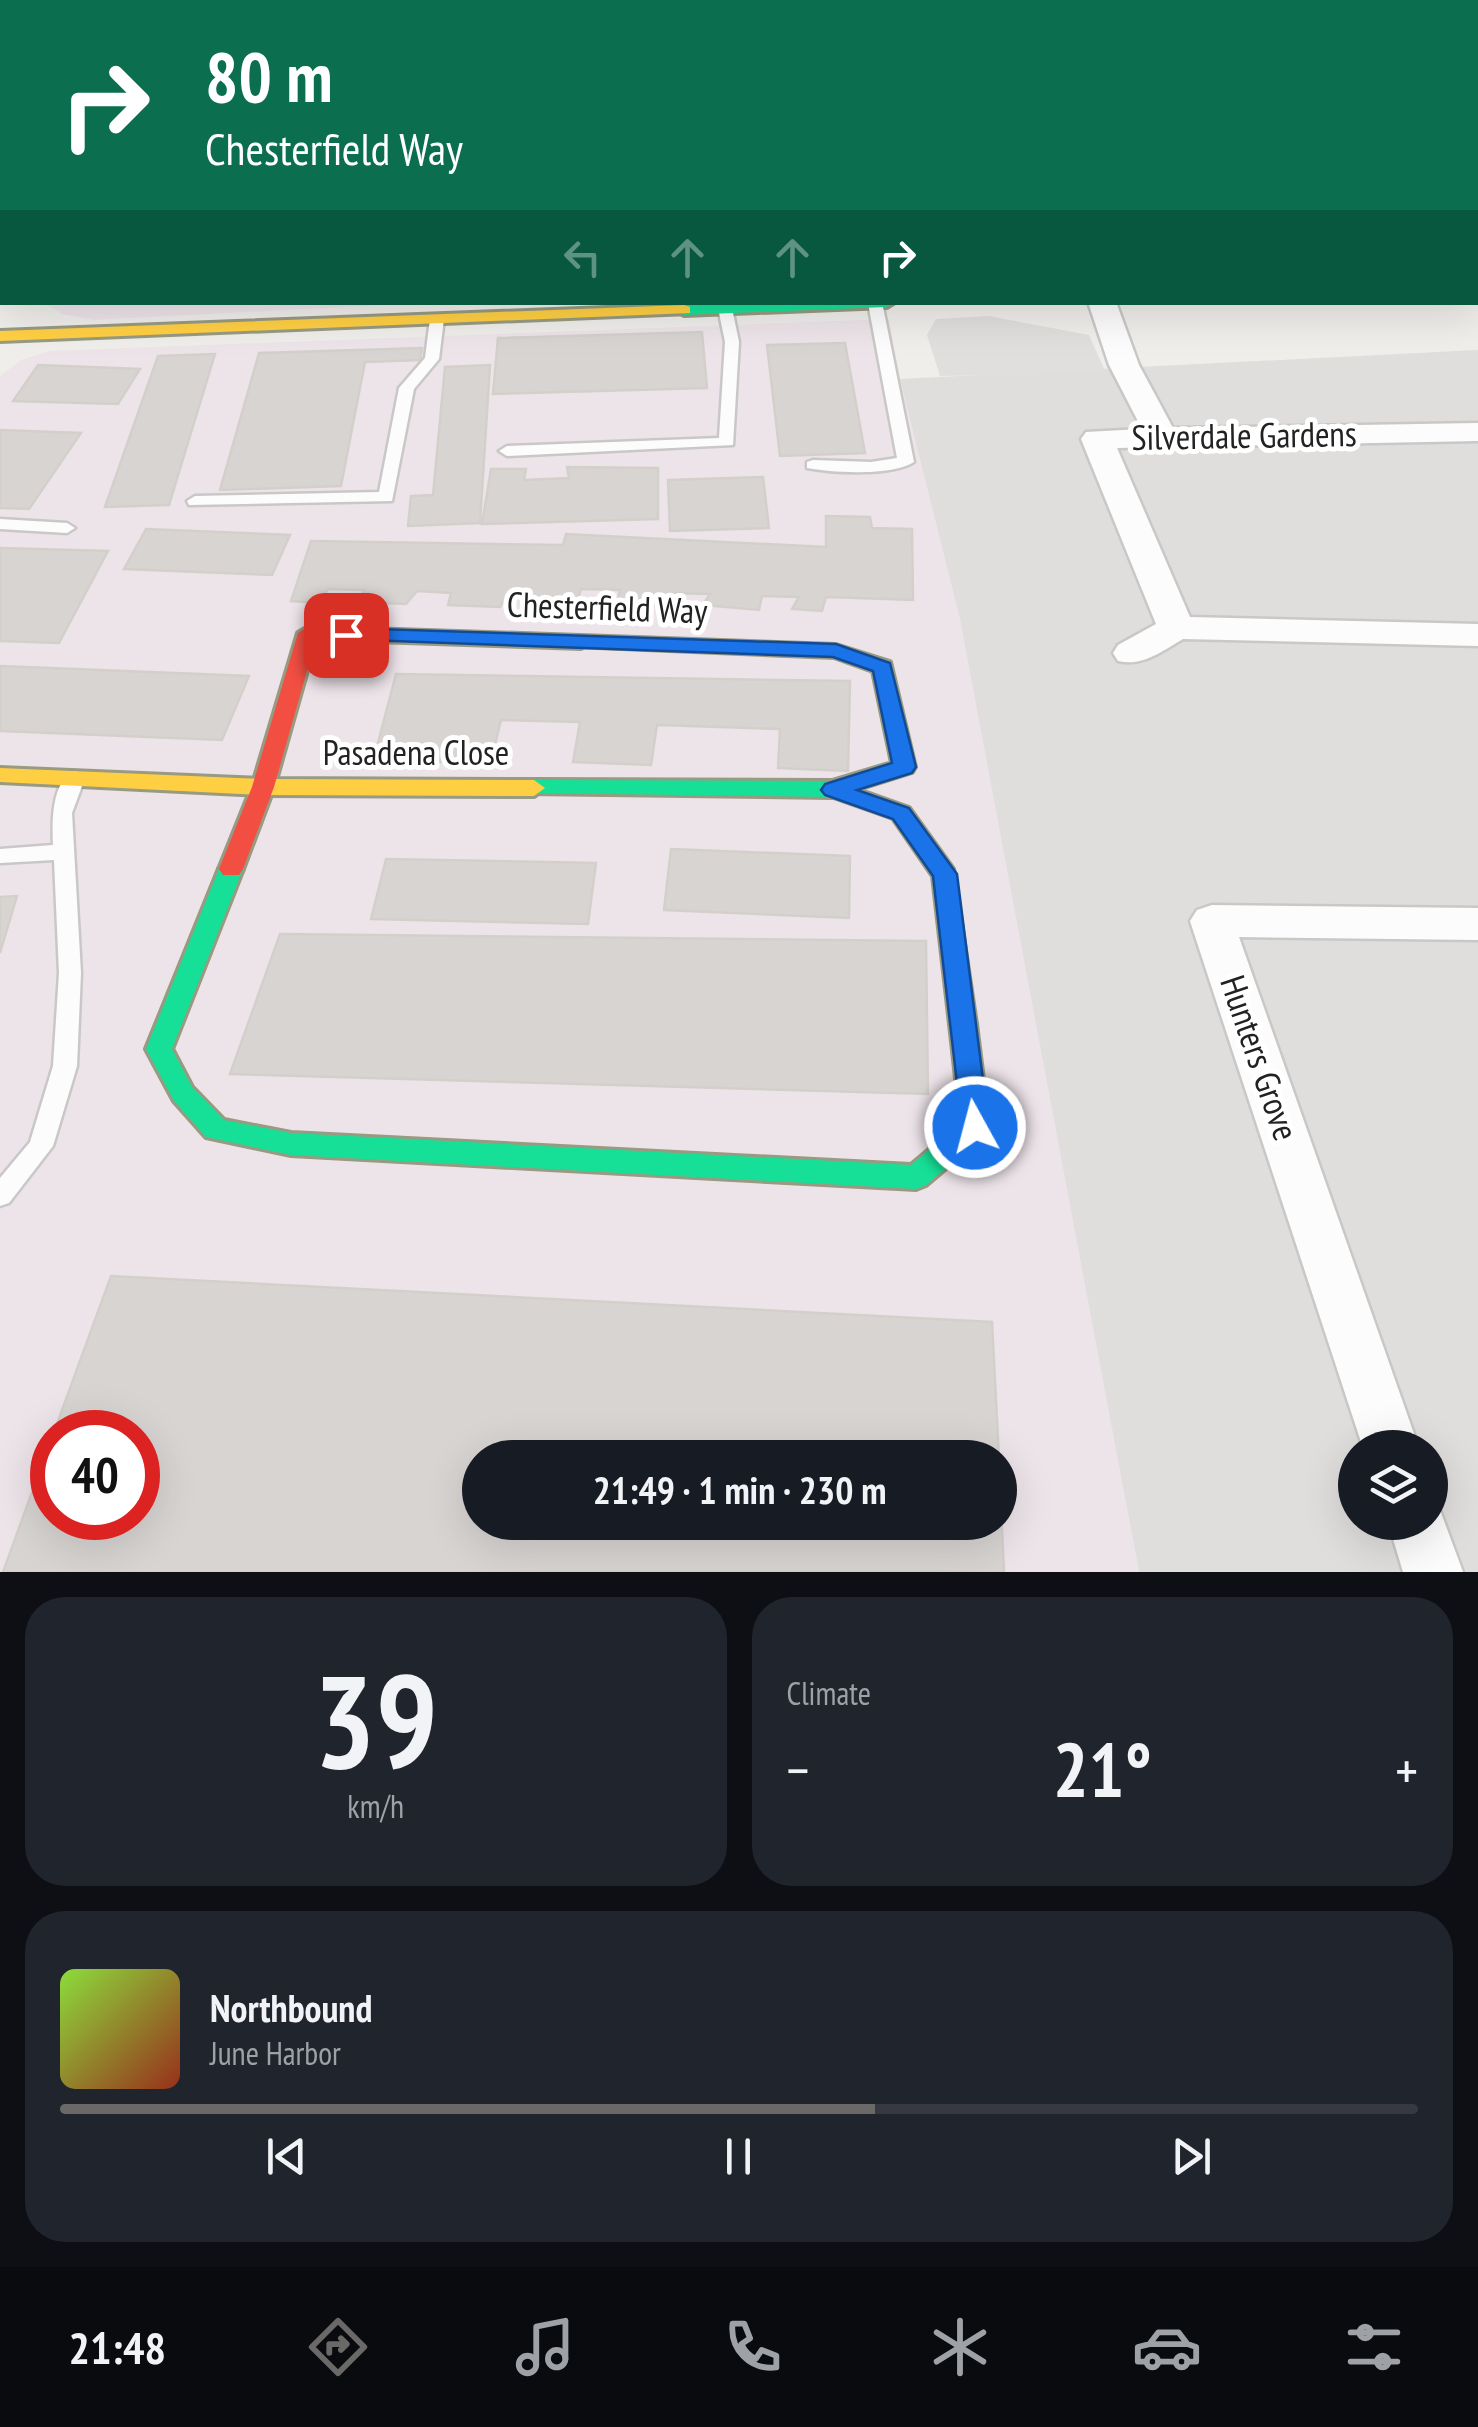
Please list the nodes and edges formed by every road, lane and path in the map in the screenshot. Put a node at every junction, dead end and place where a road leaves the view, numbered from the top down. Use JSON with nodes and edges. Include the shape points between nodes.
{"nodes":[{"id":1,"x":805,"y":305,"type":"edge"},
{"id":2,"x":859,"y":305,"type":"edge"},
{"id":3,"x":1103,"y":305,"type":"edge"},
{"id":4,"x":640,"y":306,"type":"edge"},
{"id":5,"x":725,"y":308,"type":"junction"},
{"id":6,"x":437,"y":319,"type":"junction"},
{"id":7,"x":0,"y":336,"type":"edge"},
{"id":8,"x":1478,"y":432,"type":"edge"},
{"id":9,"x":1162,"y":436,"type":"junction"},
{"id":10,"x":507,"y":451,"type":"dead end"},
{"id":11,"x":813,"y":464,"type":"dead end"},
{"id":12,"x":195,"y":501,"type":"dead end"},
{"id":13,"x":0,"y":524,"type":"edge"},
{"id":14,"x":67,"y":528,"type":"dead end"},
{"id":15,"x":1176,"y":628,"type":"junction"},
{"id":16,"x":1478,"y":636,"type":"edge"},
{"id":17,"x":1131,"y":653,"type":"dead end"},
{"id":18,"x":0,"y":775,"type":"edge"},
{"id":19,"x":75,"y":778,"type":"junction"},
{"id":20,"x":264,"y":787,"type":"junction"},
{"id":21,"x":833,"y":790,"type":"junction"},
{"id":22,"x":64,"y":852,"type":"junction"},
{"id":23,"x":0,"y":856,"type":"edge"},
{"id":24,"x":1478,"y":924,"type":"edge"},
{"id":25,"x":0,"y":1196,"type":"edge"},
{"id":26,"x":1385,"y":1430,"type":"edge"},
{"id":27,"x":1422,"y":1540,"type":"edge"},
{"id":28,"x":1434,"y":1572,"type":"edge"}],
"edges":[{"from":1,"to":5,"type":"street"},
{"from":2,"to":11,"type":"lane","via":[[906,462]]},
{"from":3,"to":9,"type":"street","via":[[1124,365]]},
{"from":4,"to":5,"type":"street"},
{"from":4,"to":6,"type":"street"},
{"from":5,"to":10,"type":"lane","via":[[732,342],[727,442]]},
{"from":6,"to":7,"type":"street"},
{"from":6,"to":12,"type":"lane","via":[[432,359],[407,388],[386,497]]},
{"from":8,"to":9,"type":"street","name":"Silverdale Gardens"},
{"from":9,"to":15,"type":"street","name":"Silverdale Gardens","via":[[1096,439]]},
{"from":13,"to":14,"type":"lane"},
{"from":15,"to":16,"type":"street"},
{"from":15,"to":17,"type":"street"},
{"from":18,"to":19,"type":"street","name":"Pasadena Close"},
{"from":19,"to":20,"type":"street","name":"Pasadena Close"},
{"from":19,"to":22,"type":"lane","via":[[62,813]]},
{"from":20,"to":21,"type":"street","name":"Pasadena Close"},
{"from":20,"to":21,"type":"street","name":"Chesterfield Way","via":[[308,634],[836,650],[883,667],[904,767]]},
{"from":20,"to":21,"type":"street","via":[[159,1049],[183,1094],[216,1129],[290,1144],[916,1177],[975,1127],[945,874],[901,813]]},
{"from":22,"to":23,"type":"lane"},
{"from":22,"to":25,"type":"lane","via":[[66,1066],[41,1146]]},
{"from":24,"to":26,"type":"street","name":"Hunters Grove","via":[[1212,921]]},
{"from":27,"to":28,"type":"street"}]}
